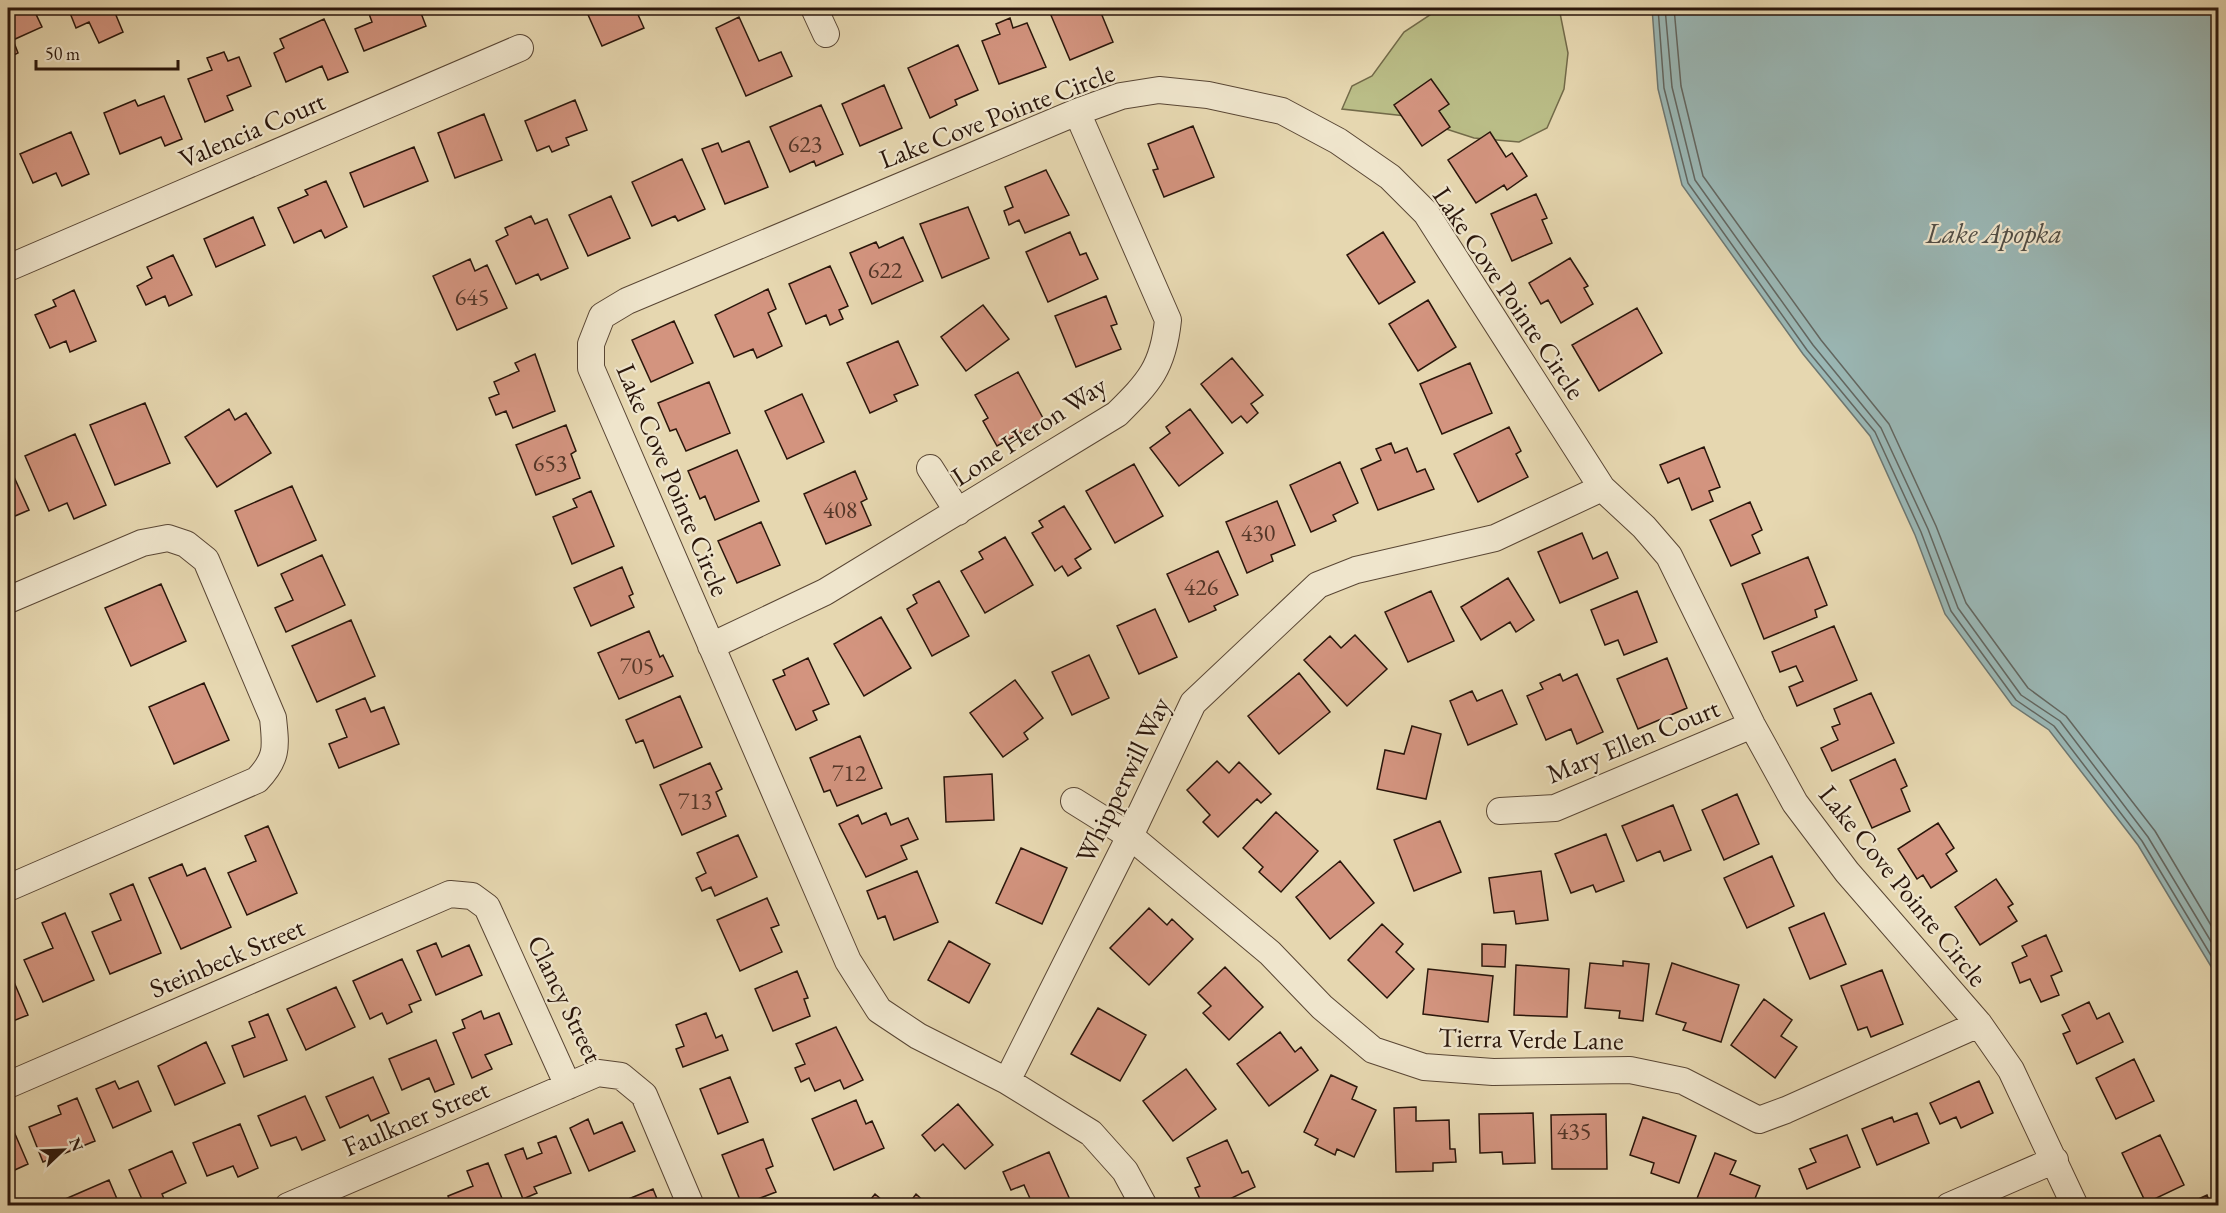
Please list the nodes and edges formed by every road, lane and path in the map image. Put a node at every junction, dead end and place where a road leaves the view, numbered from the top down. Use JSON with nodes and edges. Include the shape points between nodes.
{"nodes":[{"id":1,"x":814,"y":8,"type":"edge"},
{"id":2,"x":826,"y":34,"type":"dead end"},
{"id":3,"x":520,"y":48,"type":"dead end"},
{"id":4,"x":1077,"y":112,"type":"junction"},
{"id":5,"x":8,"y":268,"type":"edge"},
{"id":6,"x":930,"y":468,"type":"dead end"},
{"id":7,"x":1602,"y":489,"type":"junction"},
{"id":8,"x":958,"y":512,"type":"junction"},
{"id":9,"x":8,"y":600,"type":"edge"},
{"id":10,"x":711,"y":646,"type":"junction"},
{"id":11,"x":1752,"y":725,"type":"junction"},
{"id":12,"x":1074,"y":801,"type":"dead end"},
{"id":13,"x":1500,"y":810,"type":"dead end"},
{"id":14,"x":1130,"y":836,"type":"junction"},
{"id":15,"x":8,"y":888,"type":"edge"},
{"id":16,"x":472,"y":896,"type":"joint"},
{"id":17,"x":1979,"y":1024,"type":"junction"},
{"id":18,"x":1007,"y":1081,"type":"junction"},
{"id":19,"x":8,"y":1085,"type":"edge"},
{"id":20,"x":568,"y":1086,"type":"junction"},
{"id":21,"x":2055,"y":1160,"type":"junction"},
{"id":22,"x":288,"y":1206,"type":"edge"},
{"id":23,"x":691,"y":1206,"type":"edge"},
{"id":24,"x":1144,"y":1206,"type":"edge"},
{"id":25,"x":1948,"y":1206,"type":"edge"},
{"id":26,"x":2075,"y":1206,"type":"edge"}],
"edges":[{"from":1,"to":2,"type":"street"},
{"from":3,"to":5,"type":"street","name":"Valencia Court"},
{"from":4,"to":7,"type":"street","name":"Lake Cove Pointe Circle","via":[[1121,96],[1159,90],[1271,108],[1338,141],[1390,177],[1426,213]]},
{"from":4,"to":8,"type":"street","name":"Lone Heron Way","via":[[1168,320],[1165,347],[1149,382],[1117,414]]},
{"from":4,"to":10,"type":"street","name":"Lake Cove Pointe Circle","via":[[627,301],[602,316],[591,344],[591,368]]},
{"from":6,"to":8,"type":"street"},
{"from":7,"to":11,"type":"street","name":"Lake Cove Pointe Circle","via":[[1669,556]]},
{"from":7,"to":14,"type":"street","name":"Whipperwill Way","via":[[1495,538],[1356,570],[1318,585],[1193,703]]},
{"from":8,"to":10,"type":"street","name":"Lone Heron Way","via":[[825,592]]},
{"from":9,"to":15,"type":"street","via":[[142,543],[168,538],[186,544],[206,560],[273,718],[276,743],[271,765],[257,780]]},
{"from":10,"to":18,"type":"street","name":"Lake Cove Pointe Circle","via":[[848,962],[879,1011],[918,1036]]},
{"from":11,"to":13,"type":"street","name":"Mary Ellen Court","via":[[1555,808]]},
{"from":11,"to":17,"type":"street","name":"Lake Cove Pointe Circle","via":[[1795,803],[1841,864]]},
{"from":12,"to":14,"type":"street","name":"Tierra Verde Lane"},
{"from":14,"to":17,"type":"street","name":"Tierra Verde Lane","via":[[1270,953],[1322,1007],[1373,1050],[1424,1067],[1493,1072],[1630,1070],[1683,1082],[1759,1120]]},
{"from":14,"to":18,"type":"street","name":"Whipperwill Way"},
{"from":16,"to":19,"type":"street","name":"Steinbeck Street","via":[[450,894]]},
{"from":16,"to":20,"type":"street","name":"Clancy Street","via":[[487,907]]},
{"from":17,"to":21,"type":"street","name":"Lake Cove Pointe Circle","via":[[2011,1070]]},
{"from":18,"to":24,"type":"street","name":"Lake Cove Pointe Circle","via":[[1091,1133],[1125,1171]]},
{"from":20,"to":22,"type":"street","name":"Faulkner Street"},
{"from":20,"to":23,"type":"street","name":"Clancy Street","via":[[598,1073],[621,1076],[644,1095]]},
{"from":21,"to":25,"type":"street"},
{"from":21,"to":26,"type":"street","name":"Lake Cove Pointe Circle"}]}
